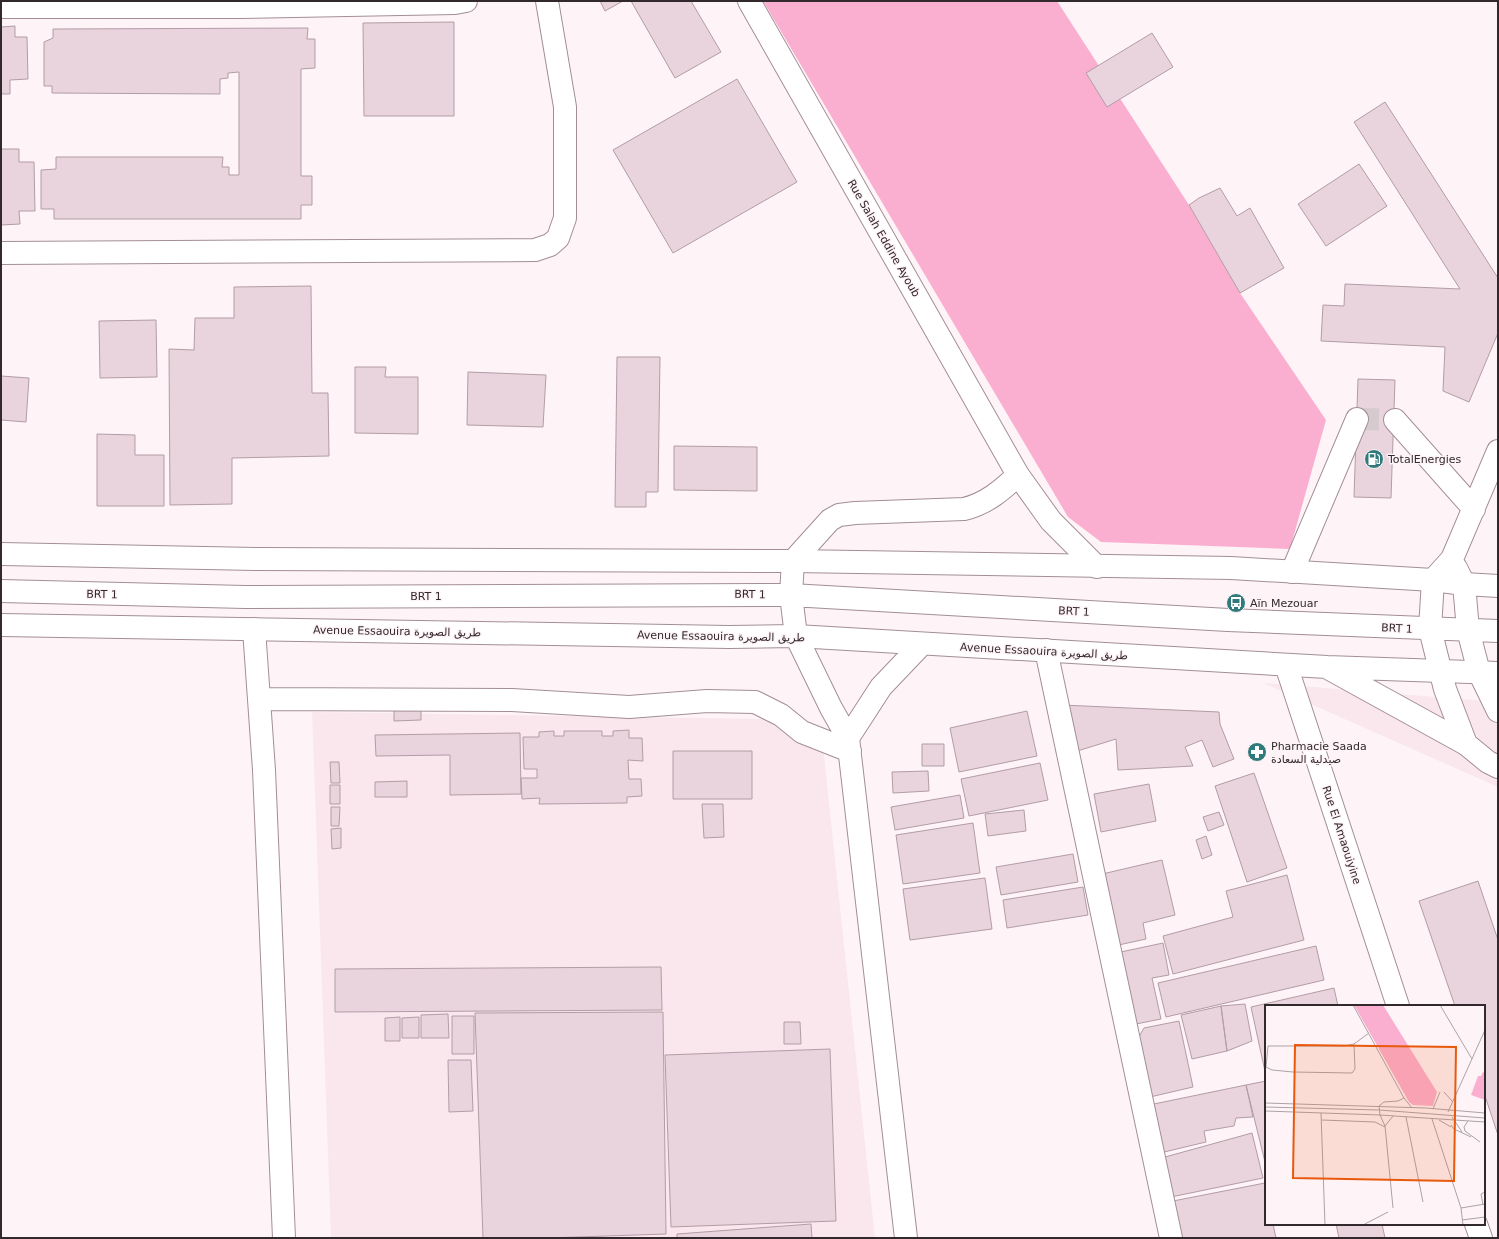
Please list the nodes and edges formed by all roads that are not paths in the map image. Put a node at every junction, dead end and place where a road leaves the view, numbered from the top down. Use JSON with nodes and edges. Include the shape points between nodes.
{"nodes":[{"id":1,"x":466,"y":1,"type":"edge"},
{"id":2,"x":547,"y":1,"type":"edge"},
{"id":3,"x":750,"y":1,"type":"edge"},
{"id":4,"x":1,"y":7,"type":"edge"},
{"id":5,"x":1,"y":253,"type":"edge"},
{"id":6,"x":1357,"y":419,"type":"dead end"},
{"id":7,"x":1394,"y":420,"type":"dead end"},
{"id":8,"x":1498,"y":451,"type":"edge"},
{"id":9,"x":1018,"y":475,"type":"junction"},
{"id":10,"x":1474,"y":509,"type":"junction"},
{"id":11,"x":1,"y":554,"type":"edge"},
{"id":12,"x":1452,"y":559,"type":"junction"},
{"id":13,"x":793,"y":561,"type":"junction"},
{"id":14,"x":1097,"y":567,"type":"junction"},
{"id":15,"x":1292,"y":572,"type":"junction"},
{"id":16,"x":1433,"y":580,"type":"junction"},
{"id":17,"x":1464,"y":584,"type":"junction"},
{"id":18,"x":1498,"y":586,"type":"edge"},
{"id":19,"x":1,"y":592,"type":"edge"},
{"id":20,"x":791,"y":595,"type":"junction"},
{"id":21,"x":1,"y":625,"type":"edge"},
{"id":22,"x":254,"y":629,"type":"junction"},
{"id":23,"x":1430,"y":629,"type":"junction"},
{"id":24,"x":1468,"y":630,"type":"junction"},
{"id":25,"x":1498,"y":631,"type":"edge"},
{"id":26,"x":796,"y":636,"type":"junction"},
{"id":27,"x":921,"y":645,"type":"junction"},
{"id":28,"x":1046,"y":650,"type":"junction"},
{"id":29,"x":1286,"y":665,"type":"junction"},
{"id":30,"x":1328,"y":667,"type":"junction"},
{"id":31,"x":1439,"y":670,"type":"junction"},
{"id":32,"x":1489,"y":672,"type":"edge"},
{"id":33,"x":259,"y":699,"type":"junction"},
{"id":34,"x":1498,"y":711,"type":"edge"},
{"id":35,"x":1466,"y":744,"type":"junction"},
{"id":36,"x":849,"y":745,"type":"junction"},
{"id":37,"x":1498,"y":767,"type":"edge"},
{"id":38,"x":1398,"y":1005,"type":"edge"},
{"id":39,"x":1476,"y":1225,"type":"edge"},
{"id":40,"x":284,"y":1238,"type":"edge"},
{"id":41,"x":906,"y":1238,"type":"edge"},
{"id":42,"x":1171,"y":1238,"type":"edge"},
{"id":43,"x":1481,"y":1238,"type":"edge"}],
"edges":[{"from":1,"to":4,"type":"street","via":[[239,7]]},
{"from":2,"to":5,"type":"street","via":[[565,107],[565,218],[558,238],[550,245],[535,250]]},
{"from":3,"to":9,"type":"street","name":"Rue Salah Eddine Ayoub"},
{"from":6,"to":15,"type":"street"},
{"from":7,"to":10,"type":"street"},
{"from":8,"to":10,"type":"street"},
{"from":9,"to":13,"type":"street","via":[[989,499],[973,507],[839,515],[830,520]]},
{"from":9,"to":14,"type":"street","name":"Rue Salah Eddine Ayoub","via":[[1052,521]]},
{"from":10,"to":12,"type":"street"},
{"from":11,"to":13,"type":"street","via":[[259,559]]},
{"from":12,"to":16,"type":"street"},
{"from":12,"to":17,"type":"street"},
{"from":13,"to":14,"type":"street"},
{"from":13,"to":20,"type":"street"},
{"from":14,"to":15,"type":"street","via":[[1231,568]]},
{"from":15,"to":16,"type":"street"},
{"from":16,"to":17,"type":"street"},
{"from":16,"to":23,"type":"street"},
{"from":17,"to":18,"type":"street"},
{"from":17,"to":24,"type":"street"},
{"from":19,"to":20,"type":"street","name":"BRT 1","via":[[245,597]]},
{"from":20,"to":23,"type":"street","name":"BRT 1"},
{"from":20,"to":26,"type":"street"},
{"from":21,"to":22,"type":"street","name":"Avenue Essaouira طريق الصويرة"},
{"from":22,"to":26,"type":"street","name":"Avenue Essaouira طريق الصويرة"},
{"from":22,"to":33,"type":"street"},
{"from":23,"to":24,"type":"street","name":"BRT 1"},
{"from":23,"to":31,"type":"street"},
{"from":24,"to":25,"type":"street","name":"BRT 1"},
{"from":24,"to":32,"type":"street"},
{"from":26,"to":27,"type":"street","name":"Avenue Essaouira طريق الصويرة"},
{"from":26,"to":36,"type":"street"},
{"from":27,"to":28,"type":"street","name":"Avenue Essaouira طريق الصويرة"},
{"from":27,"to":36,"type":"street","via":[[881,687]]},
{"from":28,"to":29,"type":"street","name":"Avenue Essaouira طريق الصويرة"},
{"from":28,"to":42,"type":"street"},
{"from":29,"to":30,"type":"street","name":"Avenue Essaouira طريق الصويرة"},
{"from":29,"to":38,"type":"street","name":"Rue El Amaouiyine"},
{"from":30,"to":31,"type":"street","name":"Avenue Essaouira طريق الصويرة"},
{"from":30,"to":35,"type":"street"},
{"from":31,"to":32,"type":"street","name":"Avenue Essaouira طريق الصويرة"},
{"from":31,"to":35,"type":"street"},
{"from":32,"to":34,"type":"street"},
{"from":33,"to":36,"type":"street","via":[[512,700],[629,707],[707,701],[755,702],[782,715],[802,732]]},
{"from":33,"to":40,"type":"street"},
{"from":35,"to":37,"type":"street"},
{"from":36,"to":41,"type":"street"},
{"from":39,"to":43,"type":"street"}]}
